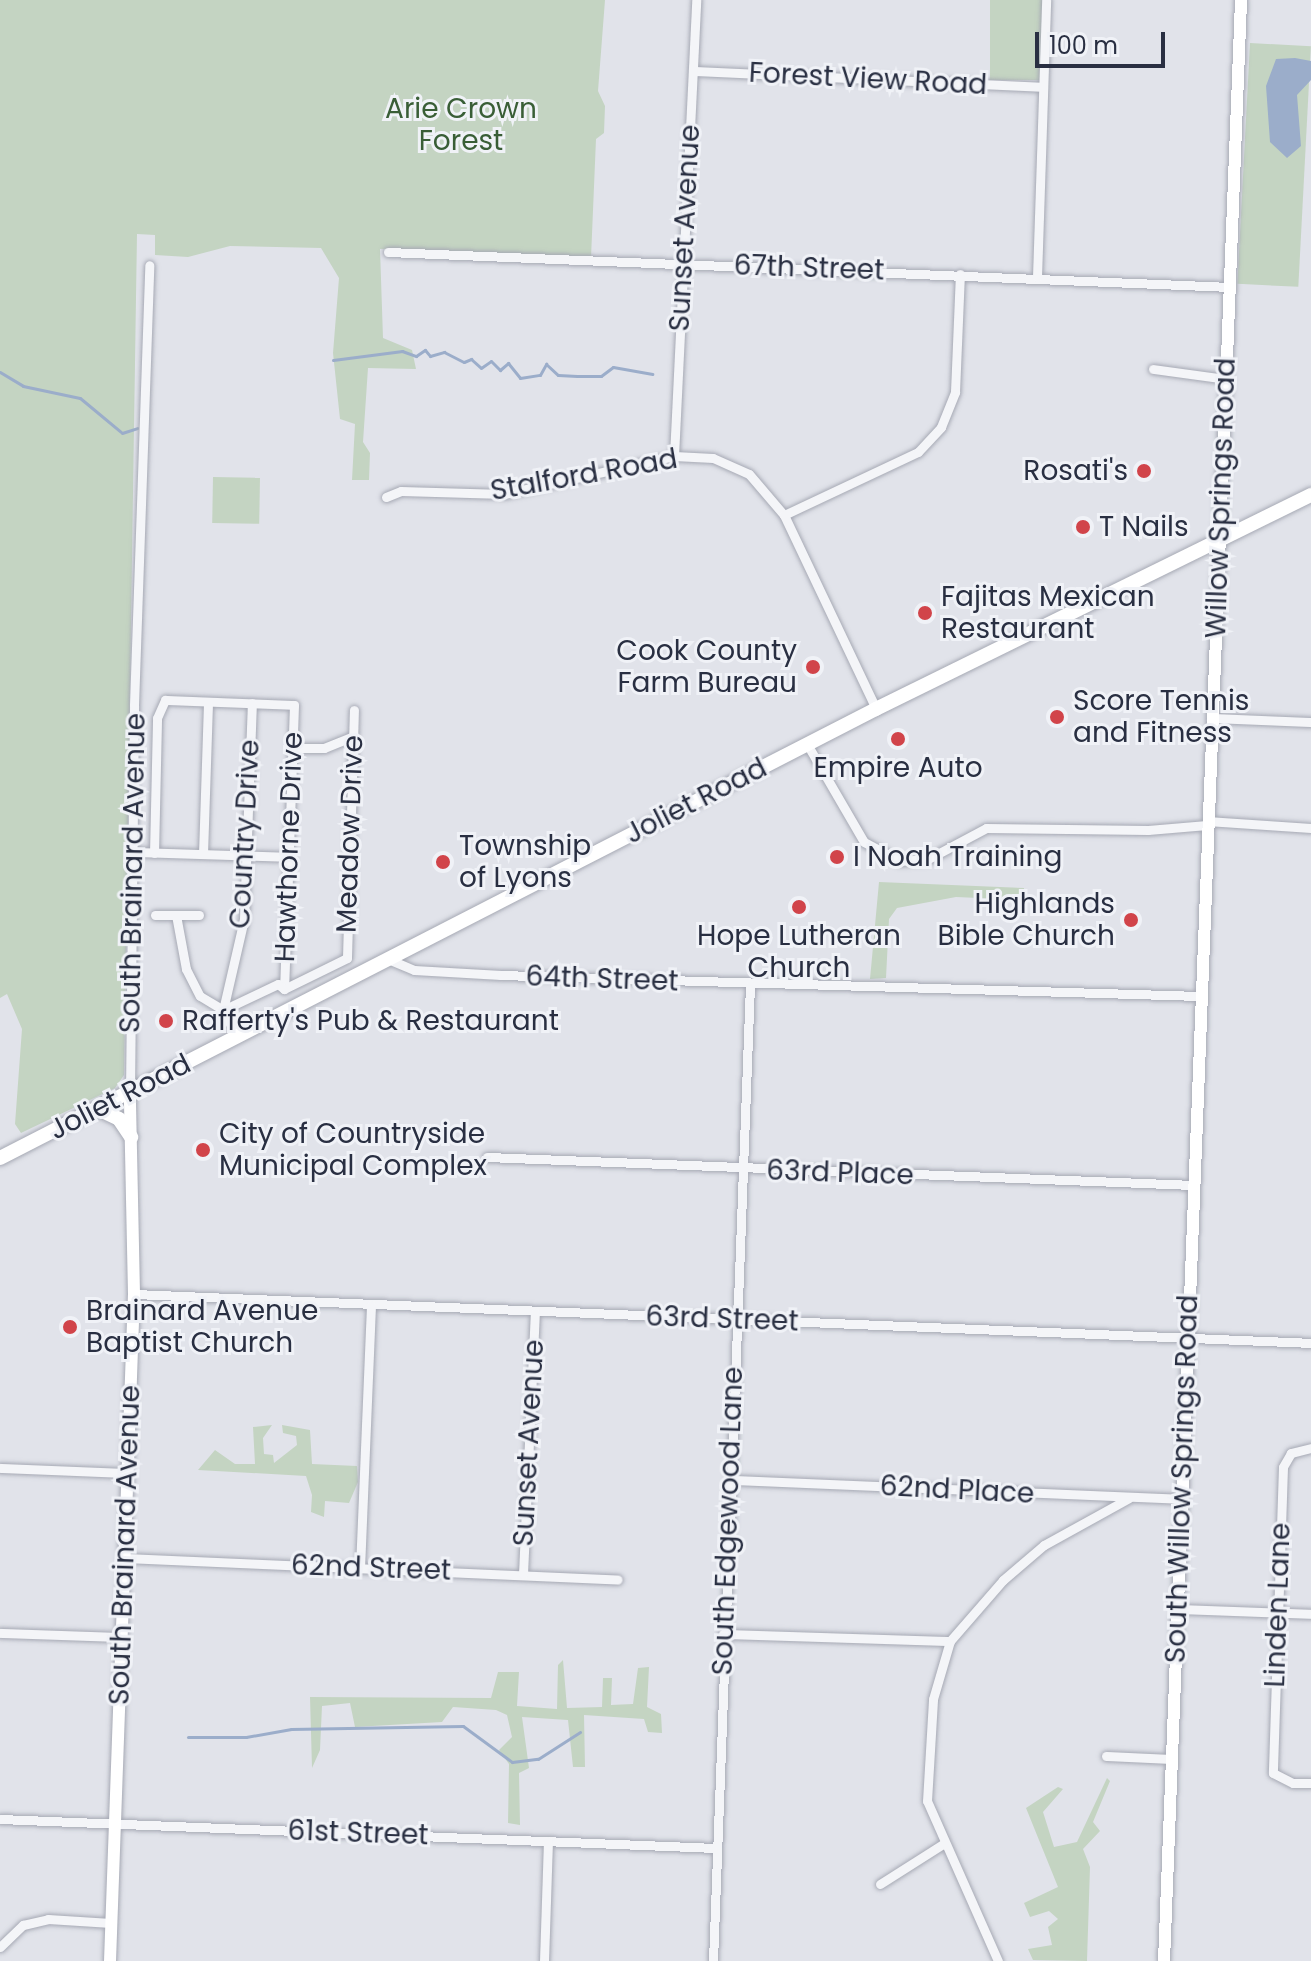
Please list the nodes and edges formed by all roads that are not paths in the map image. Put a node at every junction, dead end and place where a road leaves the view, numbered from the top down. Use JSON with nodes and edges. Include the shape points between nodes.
{"nodes":[{"id":1,"x":696,"y":0,"type":"edge"},
{"id":2,"x":1046,"y":0,"type":"edge"},
{"id":3,"x":1241,"y":0,"type":"edge"},
{"id":4,"x":694,"y":71,"type":"junction"},
{"id":5,"x":1042,"y":87,"type":"junction"},
{"id":6,"x":388,"y":252,"type":"dead end"},
{"id":7,"x":683,"y":263,"type":"junction"},
{"id":8,"x":149,"y":265,"type":"dead end"},
{"id":9,"x":960,"y":274,"type":"junction"},
{"id":10,"x":1037,"y":277,"type":"junction"},
{"id":11,"x":1229,"y":287,"type":"junction"},
{"id":12,"x":1153,"y":369,"type":"dead end"},
{"id":13,"x":1226,"y":379,"type":"junction"},
{"id":14,"x":674,"y":456,"type":"junction"},
{"id":15,"x":1311,"y":495,"type":"edge"},
{"id":16,"x":386,"y":497,"type":"dead end"},
{"id":17,"x":784,"y":515,"type":"junction"},
{"id":18,"x":1219,"y":538,"type":"junction"},
{"id":19,"x":208,"y":702,"type":"junction"},
{"id":20,"x":252,"y":703,"type":"junction"},
{"id":21,"x":876,"y":709,"type":"junction"},
{"id":22,"x":354,"y":710,"type":"dead end"},
{"id":23,"x":1211,"y":718,"type":"junction"},
{"id":24,"x":1311,"y":722,"type":"edge"},
{"id":25,"x":353,"y":736,"type":"junction"},
{"id":26,"x":807,"y":744,"type":"junction"},
{"id":27,"x":292,"y":748,"type":"junction"},
{"id":28,"x":1207,"y":823,"type":"junction"},
{"id":29,"x":1311,"y":828,"type":"edge"},
{"id":30,"x":133,"y":852,"type":"junction"},
{"id":31,"x":154,"y":853,"type":"junction"},
{"id":32,"x":203,"y":854,"type":"junction"},
{"id":33,"x":247,"y":856,"type":"junction"},
{"id":34,"x":289,"y":857,"type":"junction"},
{"id":35,"x":155,"y":915,"type":"dead end"},
{"id":36,"x":176,"y":915,"type":"junction"},
{"id":37,"x":199,"y":915,"type":"dead end"},
{"id":38,"x":388,"y":959,"type":"junction"},
{"id":39,"x":750,"y":985,"type":"junction"},
{"id":40,"x":284,"y":989,"type":"junction"},
{"id":41,"x":1200,"y":996,"type":"junction"},
{"id":42,"x":223,"y":1010,"type":"junction"},
{"id":43,"x":236,"y":1036,"type":"junction"},
{"id":44,"x":130,"y":1096,"type":"junction"},
{"id":45,"x":100,"y":1110,"type":"junction"},
{"id":46,"x":131,"y":1137,"type":"junction"},
{"id":47,"x":487,"y":1157,"type":"dead end"},
{"id":48,"x":0,"y":1158,"type":"edge"},
{"id":49,"x":742,"y":1169,"type":"junction"},
{"id":50,"x":1193,"y":1185,"type":"junction"},
{"id":51,"x":134,"y":1294,"type":"junction"},
{"id":52,"x":371,"y":1305,"type":"junction"},
{"id":53,"x":535,"y":1312,"type":"junction"},
{"id":54,"x":736,"y":1320,"type":"junction"},
{"id":55,"x":1187,"y":1340,"type":"junction"},
{"id":56,"x":1311,"y":1343,"type":"edge"},
{"id":57,"x":1307,"y":1447,"type":"edge"},
{"id":58,"x":0,"y":1468,"type":"edge"},
{"id":59,"x":127,"y":1473,"type":"junction"},
{"id":60,"x":733,"y":1480,"type":"junction"},
{"id":61,"x":1129,"y":1498,"type":"junction"},
{"id":62,"x":1181,"y":1499,"type":"junction"},
{"id":63,"x":124,"y":1558,"type":"junction"},
{"id":64,"x":360,"y":1568,"type":"junction"},
{"id":65,"x":523,"y":1574,"type":"junction"},
{"id":66,"x":618,"y":1580,"type":"dead end"},
{"id":67,"x":1177,"y":1609,"type":"junction"},
{"id":68,"x":1278,"y":1613,"type":"junction"},
{"id":69,"x":1311,"y":1614,"type":"edge"},
{"id":70,"x":0,"y":1633,"type":"edge"},
{"id":71,"x":723,"y":1634,"type":"junction"},
{"id":72,"x":122,"y":1637,"type":"junction"},
{"id":73,"x":950,"y":1641,"type":"junction"},
{"id":74,"x":1106,"y":1756,"type":"dead end"},
{"id":75,"x":1172,"y":1759,"type":"junction"},
{"id":76,"x":1311,"y":1783,"type":"edge"},
{"id":77,"x":0,"y":1819,"type":"edge"},
{"id":78,"x":115,"y":1823,"type":"junction"},
{"id":79,"x":548,"y":1841,"type":"junction"},
{"id":80,"x":943,"y":1844,"type":"junction"},
{"id":81,"x":716,"y":1848,"type":"junction"},
{"id":82,"x":880,"y":1884,"type":"dead end"},
{"id":83,"x":111,"y":1923,"type":"junction"},
{"id":84,"x":0,"y":1947,"type":"edge"},
{"id":85,"x":110,"y":1961,"type":"edge"},
{"id":86,"x":544,"y":1961,"type":"edge"},
{"id":87,"x":713,"y":1961,"type":"edge"},
{"id":88,"x":998,"y":1961,"type":"edge"},
{"id":89,"x":1164,"y":1961,"type":"edge"}],
"edges":[{"from":1,"to":4,"type":"street","name":"Sunset Avenue"},
{"from":2,"to":5,"type":"street"},
{"from":3,"to":11,"type":"street","name":"Willow Springs Road"},
{"from":4,"to":5,"type":"street","name":"Forest View Road"},
{"from":4,"to":7,"type":"street","name":"Sunset Avenue"},
{"from":5,"to":10,"type":"street"},
{"from":6,"to":7,"type":"street","name":"67th Street"},
{"from":7,"to":9,"type":"street","name":"67th Street"},
{"from":7,"to":14,"type":"street","name":"Sunset Avenue"},
{"from":8,"to":30,"type":"street","name":"South Brainard Avenue"},
{"from":9,"to":10,"type":"street","name":"67th Street"},
{"from":9,"to":17,"type":"street","via":[[955,392],[941,427],[918,452]]},
{"from":10,"to":11,"type":"street","name":"67th Street"},
{"from":11,"to":13,"type":"street","name":"Willow Springs Road"},
{"from":12,"to":13,"type":"street"},
{"from":13,"to":18,"type":"street","name":"Willow Springs Road"},
{"from":14,"to":16,"type":"street","name":"Stalford Road","via":[[528,491],[401,491]]},
{"from":14,"to":17,"type":"street","name":"Stalford Road","via":[[713,458],[749,474]]},
{"from":15,"to":18,"type":"main road","name":"Joliet Road"},
{"from":17,"to":21,"type":"street","name":"Stalford Road"},
{"from":18,"to":21,"type":"main road","name":"Joliet Road"},
{"from":18,"to":23,"type":"street","name":"Willow Springs Road"},
{"from":19,"to":20,"type":"street"},
{"from":19,"to":31,"type":"street","via":[[165,700],[157,718]]},
{"from":19,"to":32,"type":"street"},
{"from":20,"to":27,"type":"street","name":"Hawthorne Drive","via":[[294,705]]},
{"from":20,"to":33,"type":"street","name":"Country Drive"},
{"from":21,"to":26,"type":"main road","name":"Joliet Road"},
{"from":22,"to":25,"type":"street","name":"Meadow Drive"},
{"from":23,"to":24,"type":"street"},
{"from":23,"to":28,"type":"street","name":"Willow Springs Road"},
{"from":25,"to":27,"type":"street","via":[[324,748]]},
{"from":25,"to":40,"type":"street","name":"Meadow Drive","via":[[347,958]]},
{"from":26,"to":28,"type":"street","via":[[864,842],[899,861],[928,859],[986,828],[1148,830]]},
{"from":26,"to":38,"type":"main road","name":"Joliet Road"},
{"from":27,"to":34,"type":"street","name":"Hawthorne Drive"},
{"from":28,"to":29,"type":"street"},
{"from":28,"to":41,"type":"street","name":"Willow Springs Road"},
{"from":30,"to":31,"type":"street"},
{"from":30,"to":44,"type":"street","name":"South Brainard Avenue"},
{"from":31,"to":32,"type":"street"},
{"from":32,"to":33,"type":"street"},
{"from":33,"to":34,"type":"street"},
{"from":33,"to":42,"type":"street","name":"Country Drive","via":[[244,919]]},
{"from":34,"to":40,"type":"street","name":"Hawthorne Drive"},
{"from":35,"to":36,"type":"street"},
{"from":36,"to":37,"type":"street"},
{"from":36,"to":42,"type":"street","via":[[186,969],[200,996]]},
{"from":38,"to":39,"type":"street","name":"64th Street","via":[[414,970]]},
{"from":38,"to":43,"type":"main road","name":"Joliet Road"},
{"from":39,"to":41,"type":"street","name":"64th Street","via":[[800,981]]},
{"from":39,"to":49,"type":"street","name":"South Edgewood Lane"},
{"from":40,"to":42,"type":"street","via":[[278,984]]},
{"from":41,"to":50,"type":"street","name":"South Willow Springs Road"},
{"from":42,"to":43,"type":"street"},
{"from":43,"to":44,"type":"main road","name":"Joliet Road"},
{"from":44,"to":45,"type":"main road","name":"Joliet Road"},
{"from":44,"to":46,"type":"street","name":"South Brainard Avenue"},
{"from":45,"to":46,"type":"main road","via":[[119,1119]]},
{"from":45,"to":48,"type":"main road","name":"Joliet Road"},
{"from":46,"to":51,"type":"street","name":"South Brainard Avenue"},
{"from":47,"to":49,"type":"street","name":"63rd Place"},
{"from":49,"to":50,"type":"street","name":"63rd Place"},
{"from":49,"to":54,"type":"street","name":"South Edgewood Lane"},
{"from":50,"to":55,"type":"street","name":"South Willow Springs Road"},
{"from":51,"to":52,"type":"street","name":"63rd Street"},
{"from":51,"to":59,"type":"street","name":"South Brainard Avenue"},
{"from":52,"to":53,"type":"street","name":"63rd Street"},
{"from":52,"to":64,"type":"street"},
{"from":53,"to":54,"type":"street","name":"63rd Street"},
{"from":53,"to":65,"type":"street","name":"Sunset Avenue"},
{"from":54,"to":55,"type":"street","name":"63rd Street"},
{"from":54,"to":60,"type":"street","name":"South Edgewood Lane"},
{"from":55,"to":56,"type":"street","name":"63rd Street"},
{"from":55,"to":62,"type":"street","name":"South Willow Springs Road"},
{"from":57,"to":68,"type":"street","name":"Linden Lane","via":[[1291,1453],[1283,1467]]},
{"from":58,"to":59,"type":"street"},
{"from":59,"to":63,"type":"street","name":"South Brainard Avenue"},
{"from":60,"to":61,"type":"street","name":"62nd Place"},
{"from":60,"to":71,"type":"street","name":"South Edgewood Lane"},
{"from":61,"to":62,"type":"street","name":"62nd Place"},
{"from":61,"to":73,"type":"street","via":[[1044,1545],[1003,1580]]},
{"from":62,"to":67,"type":"street","name":"South Willow Springs Road"},
{"from":63,"to":64,"type":"street","name":"62nd Street"},
{"from":63,"to":72,"type":"street","name":"South Brainard Avenue"},
{"from":64,"to":65,"type":"street","name":"62nd Street"},
{"from":65,"to":66,"type":"street","name":"62nd Street"},
{"from":67,"to":68,"type":"street"},
{"from":67,"to":75,"type":"street","name":"South Willow Springs Road"},
{"from":68,"to":69,"type":"street"},
{"from":68,"to":76,"type":"street","name":"Linden Lane","via":[[1273,1773],[1293,1783]]},
{"from":70,"to":72,"type":"street"},
{"from":71,"to":73,"type":"street"},
{"from":71,"to":81,"type":"street","name":"South Edgewood Lane"},
{"from":72,"to":78,"type":"street","name":"South Brainard Avenue"},
{"from":73,"to":80,"type":"street","via":[[933,1699],[927,1756],[927,1801]]},
{"from":74,"to":75,"type":"street"},
{"from":75,"to":89,"type":"street","name":"South Willow Springs Road"},
{"from":77,"to":78,"type":"street","name":"61st Street"},
{"from":78,"to":79,"type":"street","name":"61st Street"},
{"from":78,"to":83,"type":"street","name":"South Brainard Avenue"},
{"from":79,"to":81,"type":"street","name":"61st Street"},
{"from":79,"to":86,"type":"street"},
{"from":80,"to":82,"type":"street"},
{"from":80,"to":88,"type":"street"},
{"from":81,"to":87,"type":"street","name":"South Edgewood Lane"},
{"from":83,"to":84,"type":"street","via":[[48,1919],[23,1925]]},
{"from":83,"to":85,"type":"street","name":"South Brainard Avenue"}]}
